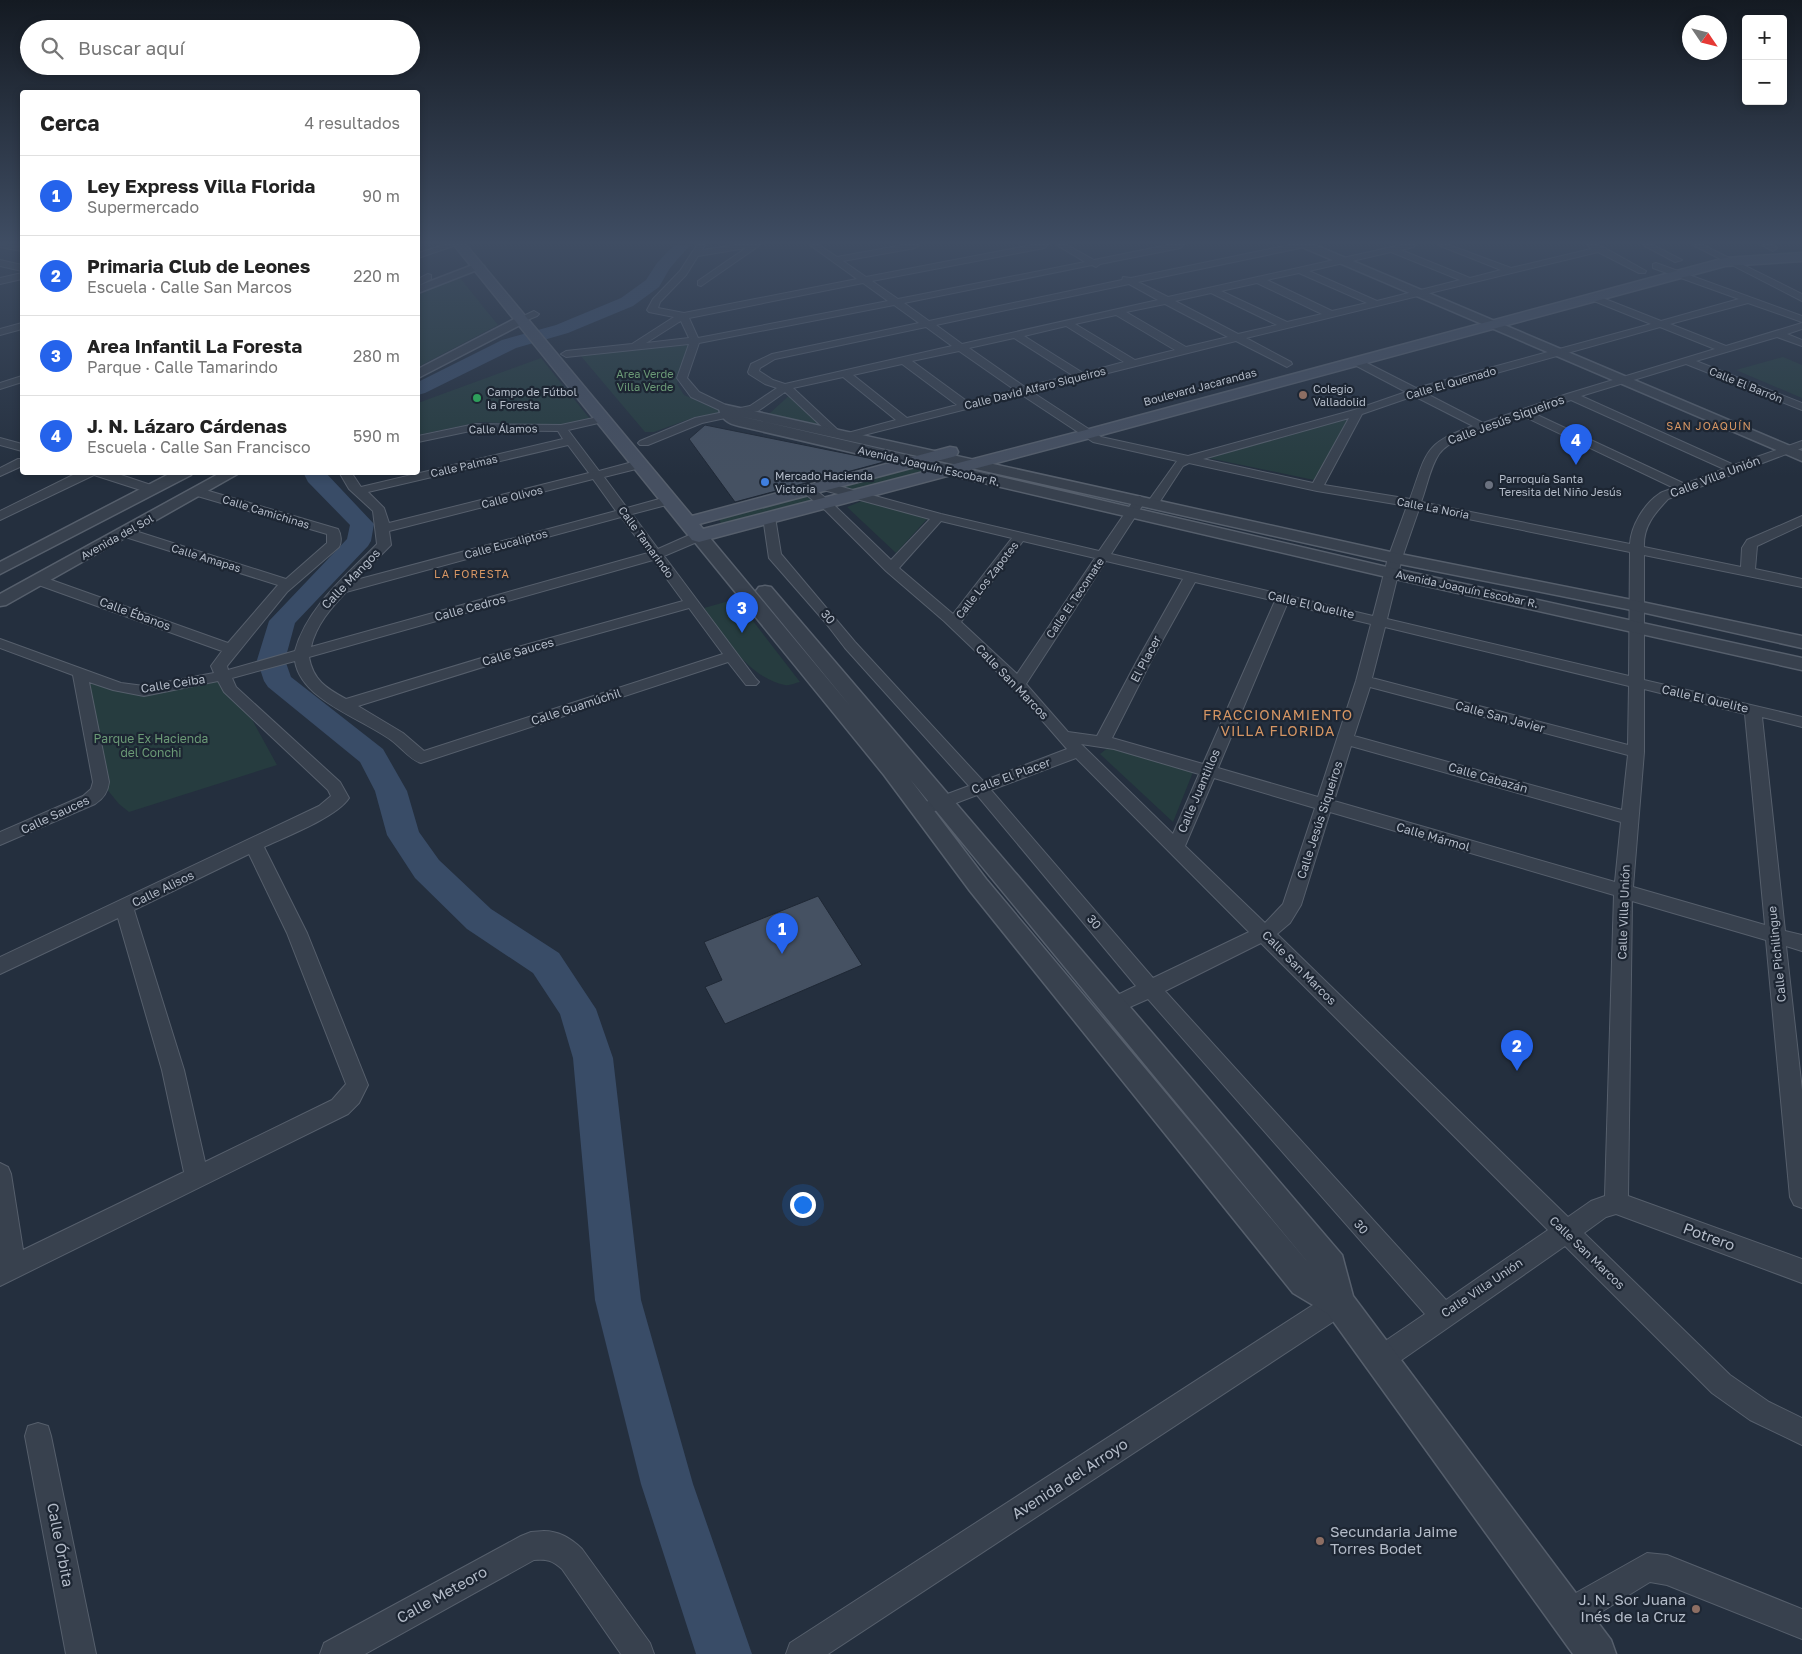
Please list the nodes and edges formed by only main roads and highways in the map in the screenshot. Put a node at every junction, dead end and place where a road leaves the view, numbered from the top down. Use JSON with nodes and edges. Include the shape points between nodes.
{"nodes":[{"id":1,"x":523,"y":322,"type":"edge"},
{"id":2,"x":541,"y":322,"type":"edge"},
{"id":3,"x":1472,"y":322,"type":"edge"},
{"id":4,"x":1477,"y":322,"type":"edge"},
{"id":5,"x":544,"y":326,"type":"dead end"},
{"id":6,"x":562,"y":348,"type":"road end"},
{"id":7,"x":1343,"y":350,"type":"dead end"},
{"id":8,"x":1306,"y":360,"type":"dead end"},
{"id":9,"x":1268,"y":369,"type":"dead end"},
{"id":10,"x":610,"y":416,"type":"junction"},
{"id":11,"x":1087,"y":417,"type":"dead end"},
{"id":12,"x":1049,"y":427,"type":"dead end"},
{"id":13,"x":631,"y":428,"type":"dead end"},
{"id":14,"x":964,"y":448,"type":"dead end"},
{"id":15,"x":656,"y":458,"type":"dead end"},
{"id":16,"x":667,"y":473,"type":"dead end"},
{"id":17,"x":817,"y":493,"type":"junction"},
{"id":18,"x":701,"y":527,"type":"junction"}],
"edges":[{"from":1,"to":10,"type":"main road"},
{"from":2,"to":5,"type":"main road"},
{"from":3,"to":7,"type":"main road","name":"Boulevard Jacarandas"},
{"from":4,"to":17,"type":"main road","name":"Boulevard Jacarandas","via":[[1355,361],[858,495]]},
{"from":6,"to":10,"type":"main road"},
{"from":8,"to":9,"type":"main road","name":"Boulevard Jacarandas"},
{"from":10,"to":18,"type":"main road","via":[[640,464],[670,500]]},
{"from":11,"to":12,"type":"main road"},
{"from":13,"to":15,"type":"main road"},
{"from":14,"to":17,"type":"main road","name":"Boulevard Jacarandas"},
{"from":16,"to":18,"type":"main road"},
{"from":17,"to":18,"type":"main road","name":"Boulevard Jacarandas"},
{"from":17,"to":18,"type":"main road","name":"Boulevard Jacarandas","via":[[769,518]]}]}
